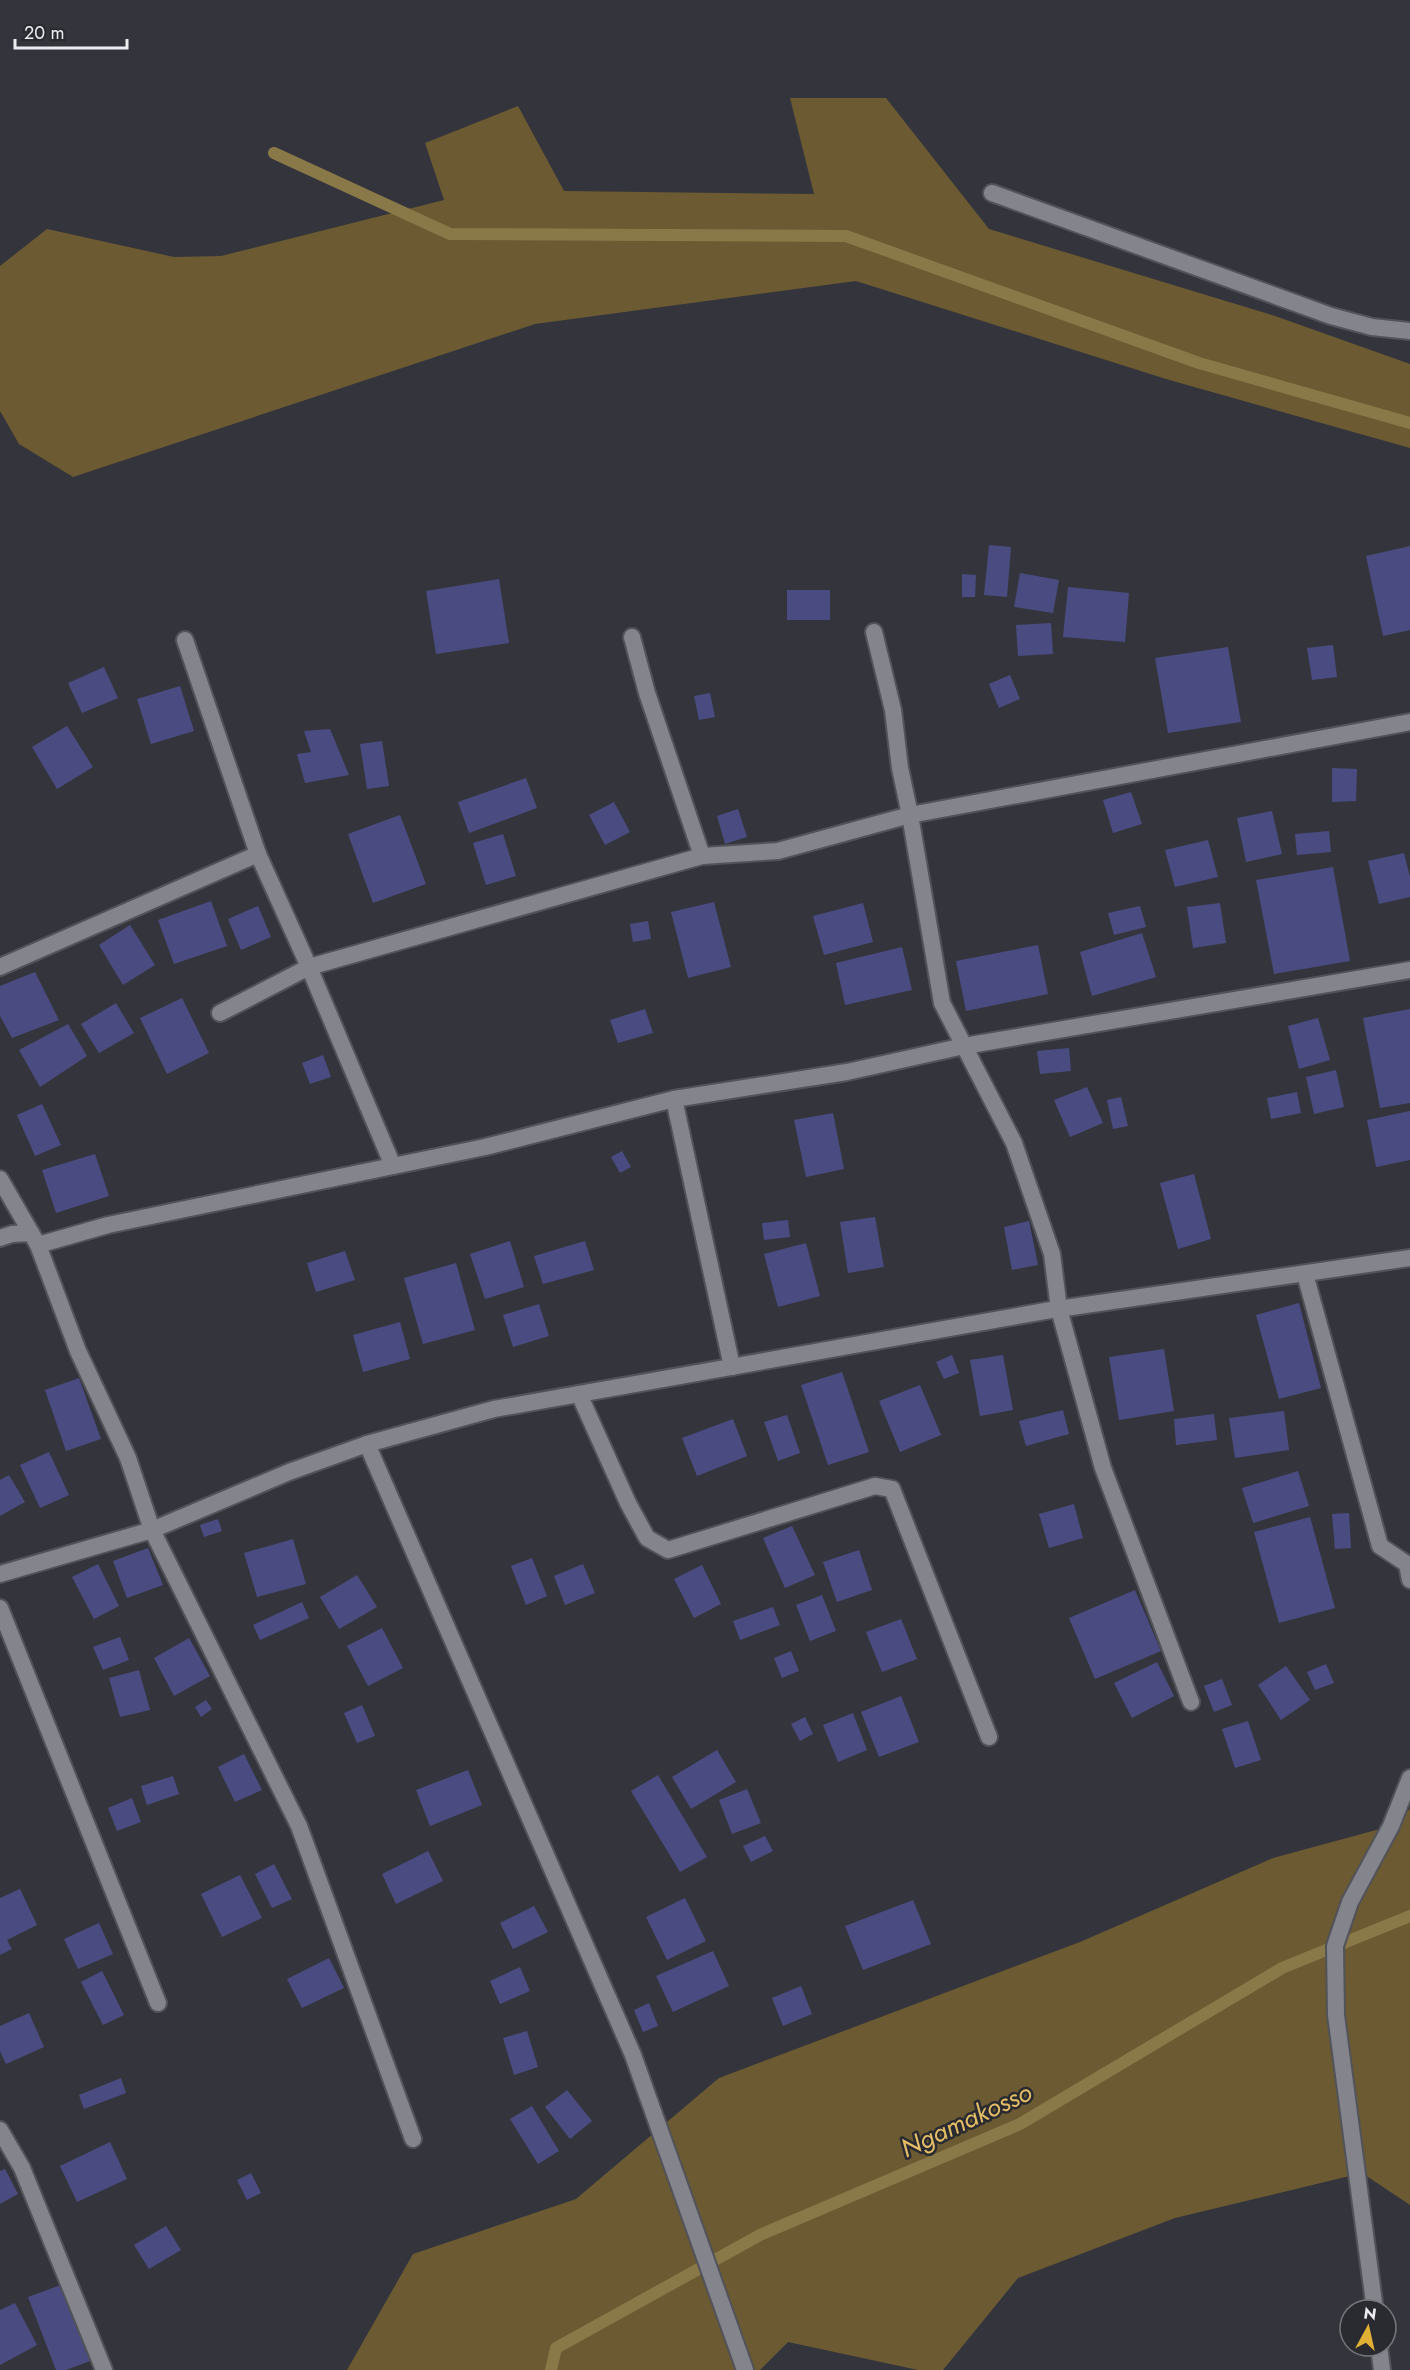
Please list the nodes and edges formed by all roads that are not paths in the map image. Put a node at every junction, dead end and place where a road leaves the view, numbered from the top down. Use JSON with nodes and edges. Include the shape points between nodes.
{"nodes":[{"id":1,"x":992,"y":193,"type":"dead end"},
{"id":2,"x":1410,"y":331,"type":"edge"},
{"id":3,"x":874,"y":632,"type":"dead end"},
{"id":4,"x":632,"y":637,"type":"dead end"},
{"id":5,"x":185,"y":640,"type":"dead end"},
{"id":6,"x":1410,"y":722,"type":"edge"},
{"id":7,"x":910,"y":815,"type":"junction"},
{"id":8,"x":258,"y":854,"type":"junction"},
{"id":9,"x":702,"y":856,"type":"junction"},
{"id":10,"x":0,"y":967,"type":"edge"},
{"id":11,"x":309,"y":967,"type":"junction"},
{"id":12,"x":1410,"y":970,"type":"edge"},
{"id":13,"x":220,"y":1013,"type":"dead end"},
{"id":14,"x":964,"y":1046,"type":"junction"},
{"id":15,"x":674,"y":1098,"type":"junction"},
{"id":16,"x":393,"y":1166,"type":"junction"},
{"id":17,"x":0,"y":1179,"type":"edge"},
{"id":18,"x":0,"y":1238,"type":"edge"},
{"id":19,"x":35,"y":1239,"type":"junction"},
{"id":20,"x":1410,"y":1258,"type":"edge"},
{"id":21,"x":1305,"y":1274,"type":"junction"},
{"id":22,"x":1059,"y":1309,"type":"junction"},
{"id":23,"x":732,"y":1367,"type":"junction"},
{"id":24,"x":579,"y":1394,"type":"junction"},
{"id":25,"x":367,"y":1444,"type":"junction"},
{"id":26,"x":152,"y":1530,"type":"junction"},
{"id":27,"x":0,"y":1574,"type":"edge"},
{"id":28,"x":1410,"y":1580,"type":"edge"},
{"id":29,"x":0,"y":1608,"type":"edge"},
{"id":30,"x":1191,"y":1702,"type":"dead end"},
{"id":31,"x":989,"y":1737,"type":"dead end"},
{"id":32,"x":1410,"y":1778,"type":"edge"},
{"id":33,"x":158,"y":2003,"type":"dead end"},
{"id":34,"x":0,"y":2130,"type":"edge"},
{"id":35,"x":413,"y":2139,"type":"dead end"},
{"id":36,"x":1373,"y":2298,"type":"edge"},
{"id":37,"x":104,"y":2370,"type":"edge"},
{"id":38,"x":745,"y":2370,"type":"edge"}],
"edges":[{"from":1,"to":2,"type":"street","via":[[1331,316],[1372,327]]},
{"from":3,"to":7,"type":"street","via":[[893,710]]},
{"from":4,"to":9,"type":"street"},
{"from":5,"to":8,"type":"street"},
{"from":6,"to":7,"type":"street"},
{"from":7,"to":9,"type":"street","via":[[778,851]]},
{"from":7,"to":14,"type":"street","via":[[942,1003]]},
{"from":8,"to":10,"type":"street"},
{"from":8,"to":11,"type":"street"},
{"from":9,"to":11,"type":"street"},
{"from":11,"to":13,"type":"street"},
{"from":11,"to":16,"type":"street"},
{"from":12,"to":14,"type":"street"},
{"from":14,"to":15,"type":"street","via":[[847,1072]]},
{"from":14,"to":22,"type":"street","via":[[1018,1154],[1052,1254]]},
{"from":15,"to":16,"type":"street"},
{"from":15,"to":23,"type":"street"},
{"from":16,"to":19,"type":"street"},
{"from":17,"to":19,"type":"street"},
{"from":18,"to":19,"type":"street","via":[[12,1234]]},
{"from":19,"to":26,"type":"street","via":[[78,1351],[128,1458]]},
{"from":20,"to":21,"type":"street"},
{"from":21,"to":22,"type":"street"},
{"from":21,"to":28,"type":"street","via":[[1380,1546],[1407,1564]]},
{"from":22,"to":23,"type":"street"},
{"from":22,"to":30,"type":"street","via":[[1103,1468]]},
{"from":23,"to":24,"type":"street"},
{"from":24,"to":25,"type":"street","via":[[494,1409]]},
{"from":24,"to":31,"type":"street","via":[[647,1538],[668,1550],[875,1486],[892,1489]]},
{"from":25,"to":26,"type":"street"},
{"from":25,"to":38,"type":"street","via":[[633,2055]]},
{"from":26,"to":27,"type":"street"},
{"from":26,"to":35,"type":"street","via":[[299,1826]]},
{"from":29,"to":33,"type":"street"},
{"from":32,"to":36,"type":"street","via":[[1391,1826],[1350,1902],[1335,1946],[1336,2015]]},
{"from":34,"to":37,"type":"street","via":[[21,2168]]}]}
